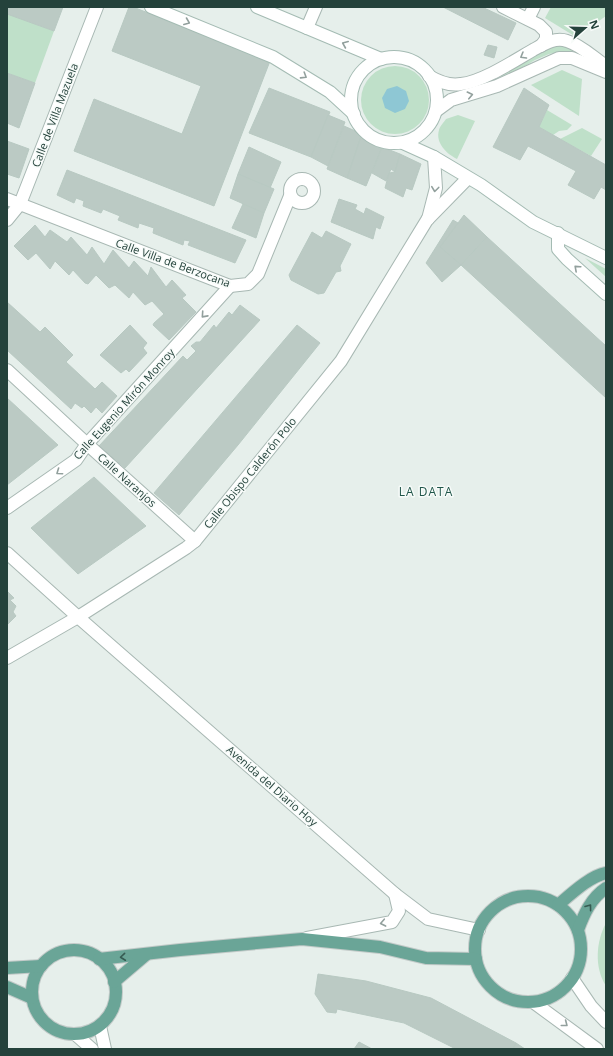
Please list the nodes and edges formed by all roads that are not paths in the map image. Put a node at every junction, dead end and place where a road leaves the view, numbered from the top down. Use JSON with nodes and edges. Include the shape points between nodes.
{"nodes":[{"id":1,"x":97,"y":7,"type":"edge"},
{"id":2,"x":151,"y":7,"type":"edge"},
{"id":3,"x":257,"y":7,"type":"edge"},
{"id":4,"x":316,"y":7,"type":"edge"},
{"id":5,"x":503,"y":7,"type":"edge"},
{"id":6,"x":534,"y":7,"type":"edge"},
{"id":7,"x":528,"y":19,"type":"junction"},
{"id":8,"x":307,"y":28,"type":"junction"},
{"id":9,"x":541,"y":46,"type":"junction"},
{"id":10,"x":381,"y":60,"type":"junction"},
{"id":11,"x":606,"y":66,"type":"edge"},
{"id":12,"x":606,"y":72,"type":"edge"},
{"id":13,"x":429,"y":76,"type":"junction"},
{"id":14,"x":436,"y":111,"type":"junction"},
{"id":15,"x":354,"y":114,"type":"junction"},
{"id":16,"x":425,"y":131,"type":"junction"},
{"id":17,"x":403,"y":143,"type":"junction"},
{"id":18,"x":434,"y":157,"type":"junction"},
{"id":19,"x":468,"y":178,"type":"junction"},
{"id":20,"x":290,"y":196,"type":"dead end"},
{"id":21,"x":7,"y":199,"type":"edge"},
{"id":22,"x":20,"y":204,"type":"junction"},
{"id":23,"x":7,"y":220,"type":"edge"},
{"id":24,"x":427,"y":220,"type":"junction"},
{"id":25,"x":558,"y":233,"type":"junction"},
{"id":26,"x":606,"y":258,"type":"edge"},
{"id":27,"x":230,"y":286,"type":"junction"},
{"id":28,"x":606,"y":294,"type":"edge"},
{"id":29,"x":7,"y":370,"type":"edge"},
{"id":30,"x":87,"y":444,"type":"junction"},
{"id":31,"x":7,"y":508,"type":"edge"},
{"id":32,"x":195,"y":541,"type":"junction"},
{"id":33,"x":7,"y":553,"type":"edge"},
{"id":34,"x":78,"y":617,"type":"junction"},
{"id":35,"x":7,"y":658,"type":"edge"},
{"id":36,"x":606,"y":873,"type":"edge"},
{"id":37,"x":606,"y":888,"type":"edge"},
{"id":38,"x":395,"y":894,"type":"junction"},
{"id":39,"x":558,"y":905,"type":"junction"},
{"id":40,"x":479,"y":930,"type":"junction"},
{"id":41,"x":578,"y":930,"type":"junction"},
{"id":42,"x":302,"y":939,"type":"junction"},
{"id":43,"x":147,"y":954,"type":"junction"},
{"id":44,"x":99,"y":959,"type":"junction"},
{"id":45,"x":476,"y":959,"type":"junction"},
{"id":46,"x":41,"y":966,"type":"junction"},
{"id":47,"x":7,"y":968,"type":"edge"},
{"id":48,"x":572,"y":978,"type":"junction"},
{"id":49,"x":114,"y":982,"type":"junction"},
{"id":50,"x":7,"y":987,"type":"edge"},
{"id":51,"x":32,"y":998,"type":"junction"},
{"id":52,"x":533,"y":1002,"type":"junction"},
{"id":53,"x":606,"y":1022,"type":"edge"},
{"id":54,"x":100,"y":1026,"type":"junction"},
{"id":55,"x":76,"y":1035,"type":"junction"},
{"id":56,"x":92,"y":1049,"type":"edge"},
{"id":57,"x":105,"y":1049,"type":"edge"},
{"id":58,"x":597,"y":1049,"type":"edge"}],
"edges":[{"from":1,"to":22,"type":"street","name":"Calle de Villa Mazuela"},
{"from":2,"to":15,"type":"street","one_way":true,"via":[[273,57],[330,92]]},
{"from":3,"to":8,"type":"street"},
{"from":4,"to":8,"type":"street"},
{"from":5,"to":7,"type":"street"},
{"from":6,"to":7,"type":"street"},
{"from":7,"to":9,"type":"street","via":[[544,28],[546,32],[546,38]]},
{"from":10,"to":8,"type":"street","one_way":true},
{"from":9,"to":11,"type":"street","via":[[553,41],[568,41]]},
{"from":9,"to":13,"type":"street","one_way":true,"via":[[493,73],[464,84],[447,84]]},
{"from":10,"to":13,"type":"street","via":[[406,59],[418,65]]},
{"from":10,"to":15,"type":"street","via":[[364,70],[353,87],[351,100]]},
{"from":14,"to":12,"type":"street","one_way":true,"via":[[451,100],[497,86],[559,58],[572,58]]},
{"from":13,"to":14,"type":"street","via":[[437,96]]},
{"from":14,"to":16,"type":"street"},
{"from":15,"to":17,"type":"street","via":[[359,125],[378,140]]},
{"from":16,"to":17,"type":"street"},
{"from":16,"to":18,"type":"street","name":"Calle Obispo Calderón Polo","via":[[427,144]]},
{"from":17,"to":18,"type":"street"},
{"from":18,"to":19,"type":"street"},
{"from":18,"to":24,"type":"street","name":"Calle Obispo Calderón Polo","one_way":true,"via":[[436,188]]},
{"from":19,"to":24,"type":"street","name":"Calle Obispo Calderón Polo"},
{"from":19,"to":25,"type":"street","via":[[533,222]]},
{"from":20,"to":27,"type":"street","name":"Calle Villa de Berzocana","via":[[258,274],[248,284]]},
{"from":21,"to":22,"type":"street","name":"Calle Villa de Berzocana"},
{"from":22,"to":23,"type":"street","name":"Calle de Villa Mazuela"},
{"from":22,"to":27,"type":"street","name":"Calle Villa de Berzocana"},
{"from":24,"to":32,"type":"street","name":"Calle Obispo Calderón Polo","via":[[341,361]]},
{"from":25,"to":26,"type":"street"},
{"from":28,"to":25,"type":"street","one_way":true,"via":[[558,249]]},
{"from":27,"to":30,"type":"street","name":"Calle Eugenio Mirón Monroy","one_way":true},
{"from":29,"to":30,"type":"street","name":"Calle Naranjos"},
{"from":30,"to":31,"type":"street","name":"Calle Eugenio Mirón Monroy","one_way":true,"via":[[76,460]]},
{"from":30,"to":32,"type":"street","name":"Calle Naranjos"},
{"from":32,"to":34,"type":"street","name":"Calle Obispo Calderón Polo"},
{"from":33,"to":34,"type":"street","name":"Avenida del Diario Hoy"},
{"from":34,"to":35,"type":"street","name":"Calle Obispo Calderón Polo"},
{"from":34,"to":38,"type":"street","name":"Avenida del Diario Hoy"},
{"from":36,"to":39,"type":"main road","via":[[600,874],[574,891]]},
{"from":41,"to":37,"type":"main road","one_way":true,"via":[[584,912]]},
{"from":38,"to":40,"type":"street","name":"Avenida del Diario Hoy","via":[[428,919]]},
{"from":38,"to":42,"type":"street","one_way":true,"via":[[398,912],[392,922]]},
{"from":39,"to":40,"type":"main road","via":[[544,898],[512,898],[498,905],[486,916]]},
{"from":39,"to":41,"type":"main road","via":[[570,916]]},
{"from":40,"to":45,"type":"main road","via":[[475,944]]},
{"from":41,"to":48,"type":"main road","via":[[580,958]]},
{"from":42,"to":43,"type":"main road"},
{"from":42,"to":45,"type":"main road","via":[[380,947],[426,958]]},
{"from":43,"to":44,"type":"main road","one_way":true},
{"from":43,"to":49,"type":"main road"},
{"from":44,"to":46,"type":"main road","via":[[81,950],[68,950],[55,954]]},
{"from":44,"to":49,"type":"main road","via":[[112,973]]},
{"from":45,"to":52,"type":"main road","via":[[481,974],[490,986],[503,996]]},
{"from":46,"to":47,"type":"main road"},
{"from":46,"to":51,"type":"main road","via":[[32,985]]},
{"from":48,"to":52,"type":"main road","via":[[562,990],[548,998]]},
{"from":48,"to":53,"type":"street","via":[[591,1006]]},
{"from":49,"to":54,"type":"main road","via":[[115,1002],[110,1015]]},
{"from":50,"to":51,"type":"main road"},
{"from":51,"to":55,"type":"main road","via":[[35,1010],[42,1020],[58,1031]]},
{"from":52,"to":58,"type":"street","one_way":true},
{"from":54,"to":55,"type":"main road"},
{"from":54,"to":57,"type":"street"},
{"from":55,"to":56,"type":"street"}]}
